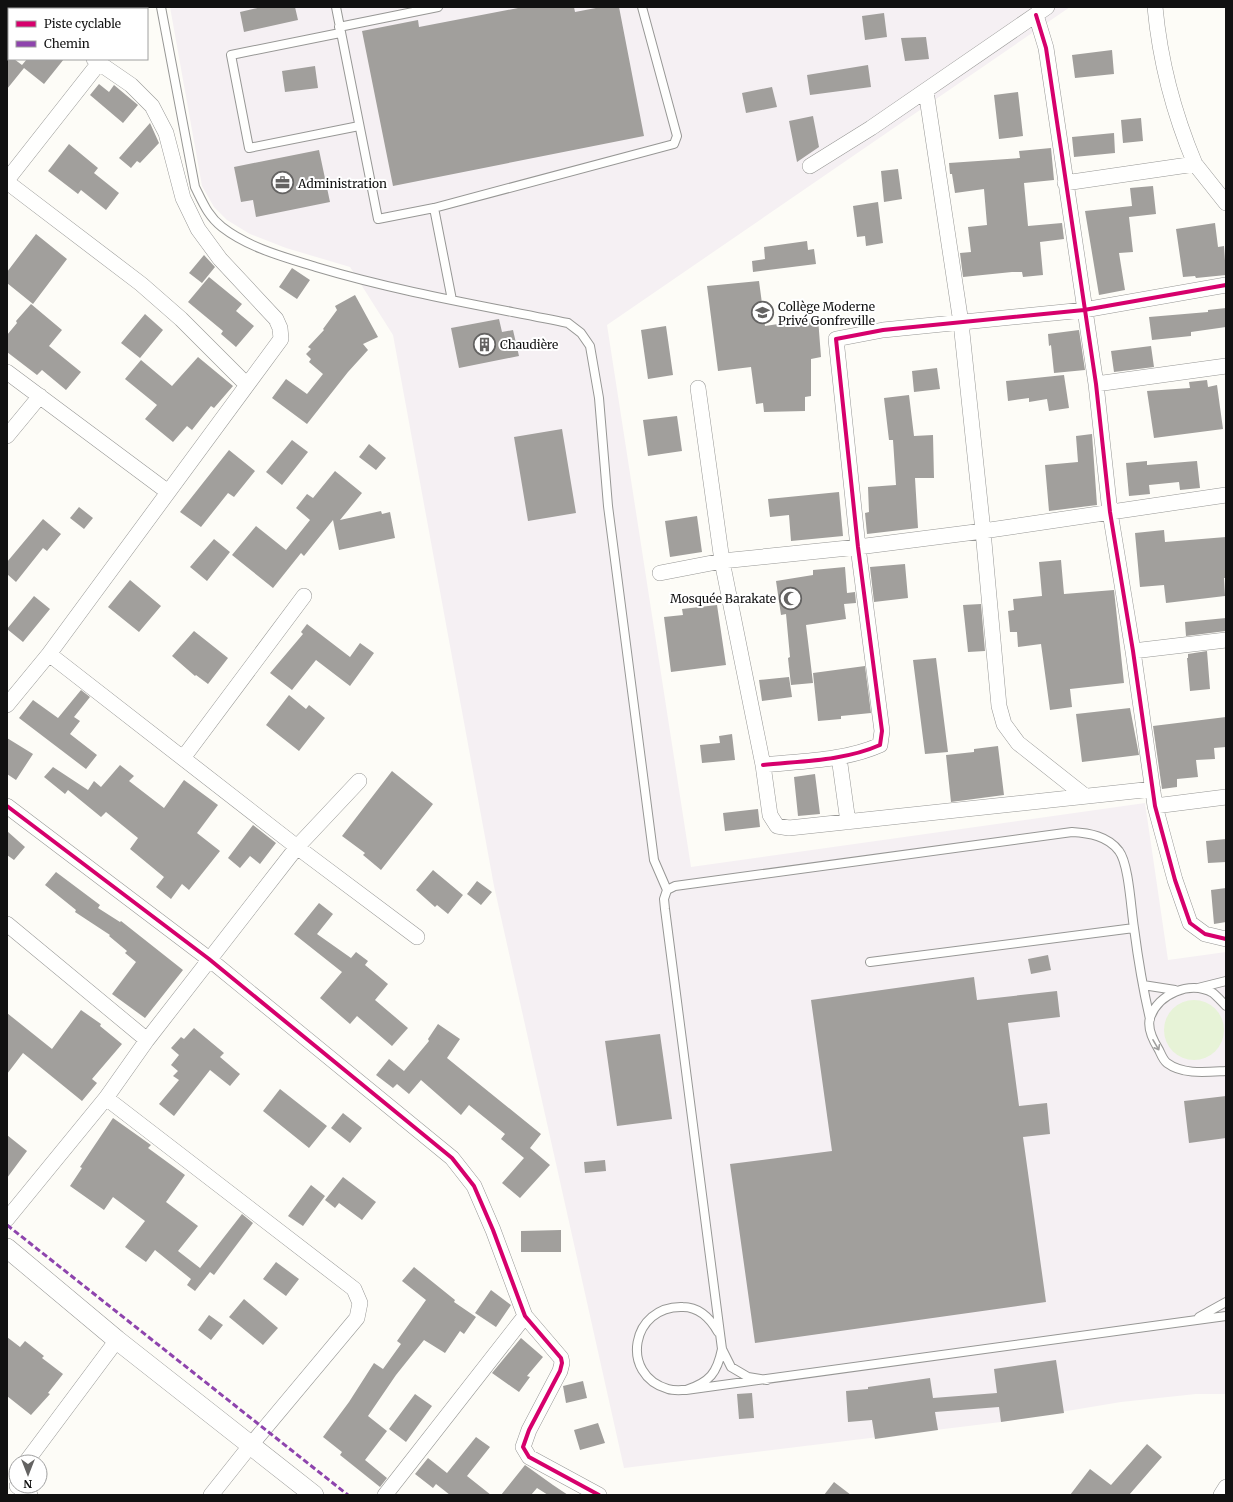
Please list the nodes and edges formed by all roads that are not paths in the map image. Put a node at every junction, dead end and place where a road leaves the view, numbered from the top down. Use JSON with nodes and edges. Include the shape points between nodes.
{"nodes":[{"id":1,"x":161,"y":7,"type":"edge"},
{"id":2,"x":336,"y":7,"type":"edge"},
{"id":3,"x":438,"y":7,"type":"edge"},
{"id":4,"x":642,"y":7,"type":"edge"},
{"id":5,"x":1155,"y":7,"type":"edge"},
{"id":6,"x":1041,"y":11,"type":"edge"},
{"id":7,"x":339,"y":30,"type":"junction"},
{"id":8,"x":97,"y":61,"type":"edge"},
{"id":9,"x":926,"y":91,"type":"junction"},
{"id":10,"x":359,"y":126,"type":"junction"},
{"id":11,"x":1195,"y":164,"type":"junction"},
{"id":12,"x":810,"y":166,"type":"dead end"},
{"id":13,"x":7,"y":181,"type":"edge"},
{"id":14,"x":1065,"y":182,"type":"junction"},
{"id":15,"x":1226,"y":203,"type":"edge"},
{"id":16,"x":434,"y":208,"type":"junction"},
{"id":17,"x":1226,"y":285,"type":"edge"},
{"id":18,"x":452,"y":300,"type":"junction"},
{"id":19,"x":1084,"y":310,"type":"junction"},
{"id":20,"x":961,"y":323,"type":"junction"},
{"id":21,"x":1226,"y":366,"type":"edge"},
{"id":22,"x":7,"y":372,"type":"edge"},
{"id":23,"x":1096,"y":384,"type":"junction"},
{"id":24,"x":247,"y":385,"type":"junction"},
{"id":25,"x":698,"y":388,"type":"dead end"},
{"id":26,"x":40,"y":396,"type":"junction"},
{"id":27,"x":7,"y":436,"type":"edge"},
{"id":28,"x":168,"y":492,"type":"junction"},
{"id":29,"x":1226,"y":495,"type":"edge"},
{"id":30,"x":1110,"y":512,"type":"junction"},
{"id":31,"x":983,"y":531,"type":"junction"},
{"id":32,"x":858,"y":547,"type":"junction"},
{"id":33,"x":722,"y":561,"type":"junction"},
{"id":34,"x":660,"y":573,"type":"dead end"},
{"id":35,"x":304,"y":596,"type":"dead end"},
{"id":36,"x":1226,"y":640,"type":"edge"},
{"id":37,"x":1133,"y":651,"type":"junction"},
{"id":38,"x":49,"y":654,"type":"junction"},
{"id":39,"x":7,"y":705,"type":"edge"},
{"id":40,"x":840,"y":757,"type":"junction"},
{"id":41,"x":183,"y":758,"type":"junction"},
{"id":42,"x":763,"y":765,"type":"junction"},
{"id":43,"x":359,"y":781,"type":"dead end"},
{"id":44,"x":1153,"y":789,"type":"junction"},
{"id":45,"x":1085,"y":796,"type":"junction"},
{"id":46,"x":1226,"y":797,"type":"edge"},
{"id":47,"x":7,"y":806,"type":"edge"},
{"id":48,"x":1155,"y":806,"type":"junction"},
{"id":49,"x":848,"y":822,"type":"junction"},
{"id":50,"x":297,"y":847,"type":"junction"},
{"id":51,"x":667,"y":890,"type":"junction"},
{"id":52,"x":7,"y":924,"type":"edge"},
{"id":53,"x":1134,"y":928,"type":"junction"},
{"id":54,"x":417,"y":938,"type":"dead end"},
{"id":55,"x":1226,"y":939,"type":"edge"},
{"id":56,"x":209,"y":959,"type":"junction"},
{"id":57,"x":870,"y":962,"type":"dead end"},
{"id":58,"x":1226,"y":981,"type":"edge"},
{"id":59,"x":1143,"y":985,"type":"junction"},
{"id":60,"x":1194,"y":989,"type":"junction"},
{"id":61,"x":1176,"y":990,"type":"junction"},
{"id":62,"x":1226,"y":1006,"type":"edge"},
{"id":63,"x":1150,"y":1019,"type":"junction"},
{"id":64,"x":147,"y":1040,"type":"junction"},
{"id":65,"x":1226,"y":1071,"type":"edge"},
{"id":66,"x":106,"y":1098,"type":"junction"},
{"id":67,"x":7,"y":1219,"type":"edge"},
{"id":68,"x":7,"y":1248,"type":"edge"},
{"id":69,"x":1226,"y":1302,"type":"edge"},
{"id":70,"x":526,"y":1316,"type":"junction"},
{"id":71,"x":1226,"y":1316,"type":"edge"},
{"id":72,"x":1194,"y":1320,"type":"junction"},
{"id":73,"x":117,"y":1340,"type":"junction"},
{"id":74,"x":722,"y":1349,"type":"junction"},
{"id":75,"x":767,"y":1380,"type":"junction"},
{"id":76,"x":686,"y":1390,"type":"junction"},
{"id":77,"x":250,"y":1446,"type":"junction"},
{"id":78,"x":32,"y":1454,"type":"edge"},
{"id":79,"x":1226,"y":1487,"type":"edge"},
{"id":80,"x":211,"y":1495,"type":"edge"},
{"id":81,"x":314,"y":1495,"type":"edge"},
{"id":82,"x":385,"y":1495,"type":"edge"},
{"id":83,"x":598,"y":1495,"type":"edge"},
{"id":84,"x":1221,"y":1495,"type":"edge"}],
"edges":[{"from":1,"to":18,"type":"lane","via":[[195,187],[208,214],[222,227],[246,242],[282,257],[370,283]]},
{"from":2,"to":7,"type":"lane"},
{"from":3,"to":7,"type":"lane"},
{"from":4,"to":16,"type":"lane","via":[[676,136],[674,144]]},
{"from":5,"to":11,"type":"street","via":[[1162,60],[1181,130]]},
{"from":6,"to":9,"type":"street"},
{"from":6,"to":14,"type":"street"},
{"from":7,"to":10,"type":"lane"},
{"from":7,"to":10,"type":"lane","via":[[230,54],[249,148]]},
{"from":8,"to":13,"type":"street"},
{"from":8,"to":24,"type":"street","via":[[131,85],[152,106],[166,133],[183,198],[198,229],[220,259],[276,319],[281,339]]},
{"from":9,"to":12,"type":"street"},
{"from":9,"to":20,"type":"street"},
{"from":10,"to":16,"type":"lane","via":[[378,219]]},
{"from":11,"to":14,"type":"street"},
{"from":11,"to":15,"type":"street"},
{"from":13,"to":24,"type":"street","via":[[141,284],[181,319]]},
{"from":14,"to":19,"type":"street"},
{"from":16,"to":18,"type":"lane"},
{"from":17,"to":19,"type":"street"},
{"from":18,"to":51,"type":"lane","via":[[568,324],[581,333],[590,346],[599,398],[608,506],[654,860]]},
{"from":19,"to":20,"type":"street"},
{"from":19,"to":23,"type":"street"},
{"from":20,"to":31,"type":"street"},
{"from":20,"to":32,"type":"street","via":[[883,330],[836,339]]},
{"from":21,"to":23,"type":"street"},
{"from":22,"to":26,"type":"street"},
{"from":23,"to":30,"type":"street"},
{"from":24,"to":28,"type":"street"},
{"from":25,"to":33,"type":"street"},
{"from":26,"to":27,"type":"street"},
{"from":26,"to":28,"type":"street"},
{"from":28,"to":38,"type":"street"},
{"from":29,"to":30,"type":"street"},
{"from":30,"to":31,"type":"street"},
{"from":30,"to":37,"type":"street"},
{"from":31,"to":32,"type":"street"},
{"from":31,"to":45,"type":"street","via":[[999,706],[1004,724],[1018,743]]},
{"from":32,"to":33,"type":"street"},
{"from":32,"to":40,"type":"street","via":[[882,731],[880,745],[867,751]]},
{"from":33,"to":34,"type":"street"},
{"from":33,"to":42,"type":"street"},
{"from":35,"to":41,"type":"street"},
{"from":36,"to":37,"type":"street"},
{"from":37,"to":44,"type":"street"},
{"from":38,"to":39,"type":"street"},
{"from":38,"to":41,"type":"street"},
{"from":40,"to":42,"type":"street"},
{"from":40,"to":49,"type":"street"},
{"from":41,"to":50,"type":"street"},
{"from":42,"to":49,"type":"street","via":[[770,815],[778,826],[789,828]]},
{"from":43,"to":50,"type":"street"},
{"from":44,"to":45,"type":"street"},
{"from":44,"to":48,"type":"street"},
{"from":45,"to":49,"type":"street"},
{"from":46,"to":48,"type":"street"},
{"from":47,"to":56,"type":"street"},
{"from":48,"to":55,"type":"street","via":[[1175,880],[1190,923],[1205,934]]},
{"from":50,"to":54,"type":"street"},
{"from":50,"to":56,"type":"street"},
{"from":51,"to":53,"type":"lane","via":[[683,884],[1072,832],[1089,833],[1106,840],[1119,851],[1126,872]]},
{"from":51,"to":74,"type":"lane","via":[[664,899],[665,909]]},
{"from":52,"to":64,"type":"street"},
{"from":53,"to":57,"type":"lane"},
{"from":53,"to":59,"type":"lane"},
{"from":56,"to":64,"type":"street"},
{"from":56,"to":70,"type":"street","via":[[452,1158],[474,1186]]},
{"from":58,"to":60,"type":"lane"},
{"from":59,"to":61,"type":"lane","via":[[1155,989]]},
{"from":59,"to":63,"type":"lane"},
{"from":60,"to":61,"type":"lane"},
{"from":60,"to":62,"type":"lane","via":[[1212,993]]},
{"from":61,"to":63,"type":"lane","via":[[1161,1001]]},
{"from":63,"to":65,"type":"lane","one_way":true,"via":[[1152,1039],[1166,1062],[1184,1070]]},
{"from":64,"to":66,"type":"street"},
{"from":66,"to":67,"type":"street"},
{"from":66,"to":77,"type":"street","via":[[354,1290],[360,1303],[358,1318]]},
{"from":68,"to":73,"type":"street"},
{"from":69,"to":72,"type":"lane"},
{"from":70,"to":82,"type":"street"},
{"from":70,"to":83,"type":"street","via":[[561,1358],[562,1363],[523,1447],[529,1456]]},
{"from":71,"to":72,"type":"lane"},
{"from":72,"to":75,"type":"lane"},
{"from":73,"to":77,"type":"street"},
{"from":73,"to":78,"type":"street"},
{"from":74,"to":75,"type":"lane","via":[[731,1367],[748,1377]]},
{"from":74,"to":76,"type":"lane","via":[[719,1364],[712,1376],[700,1386]]},
{"from":74,"to":76,"type":"lane","via":[[720,1335],[712,1322],[701,1312],[674,1306],[659,1311],[648,1320],[640,1332],[636,1346],[638,1360],[645,1374],[655,1384],[669,1390]]},
{"from":75,"to":76,"type":"lane"},
{"from":77,"to":80,"type":"street"},
{"from":77,"to":81,"type":"street"},
{"from":79,"to":84,"type":"street"}]}
